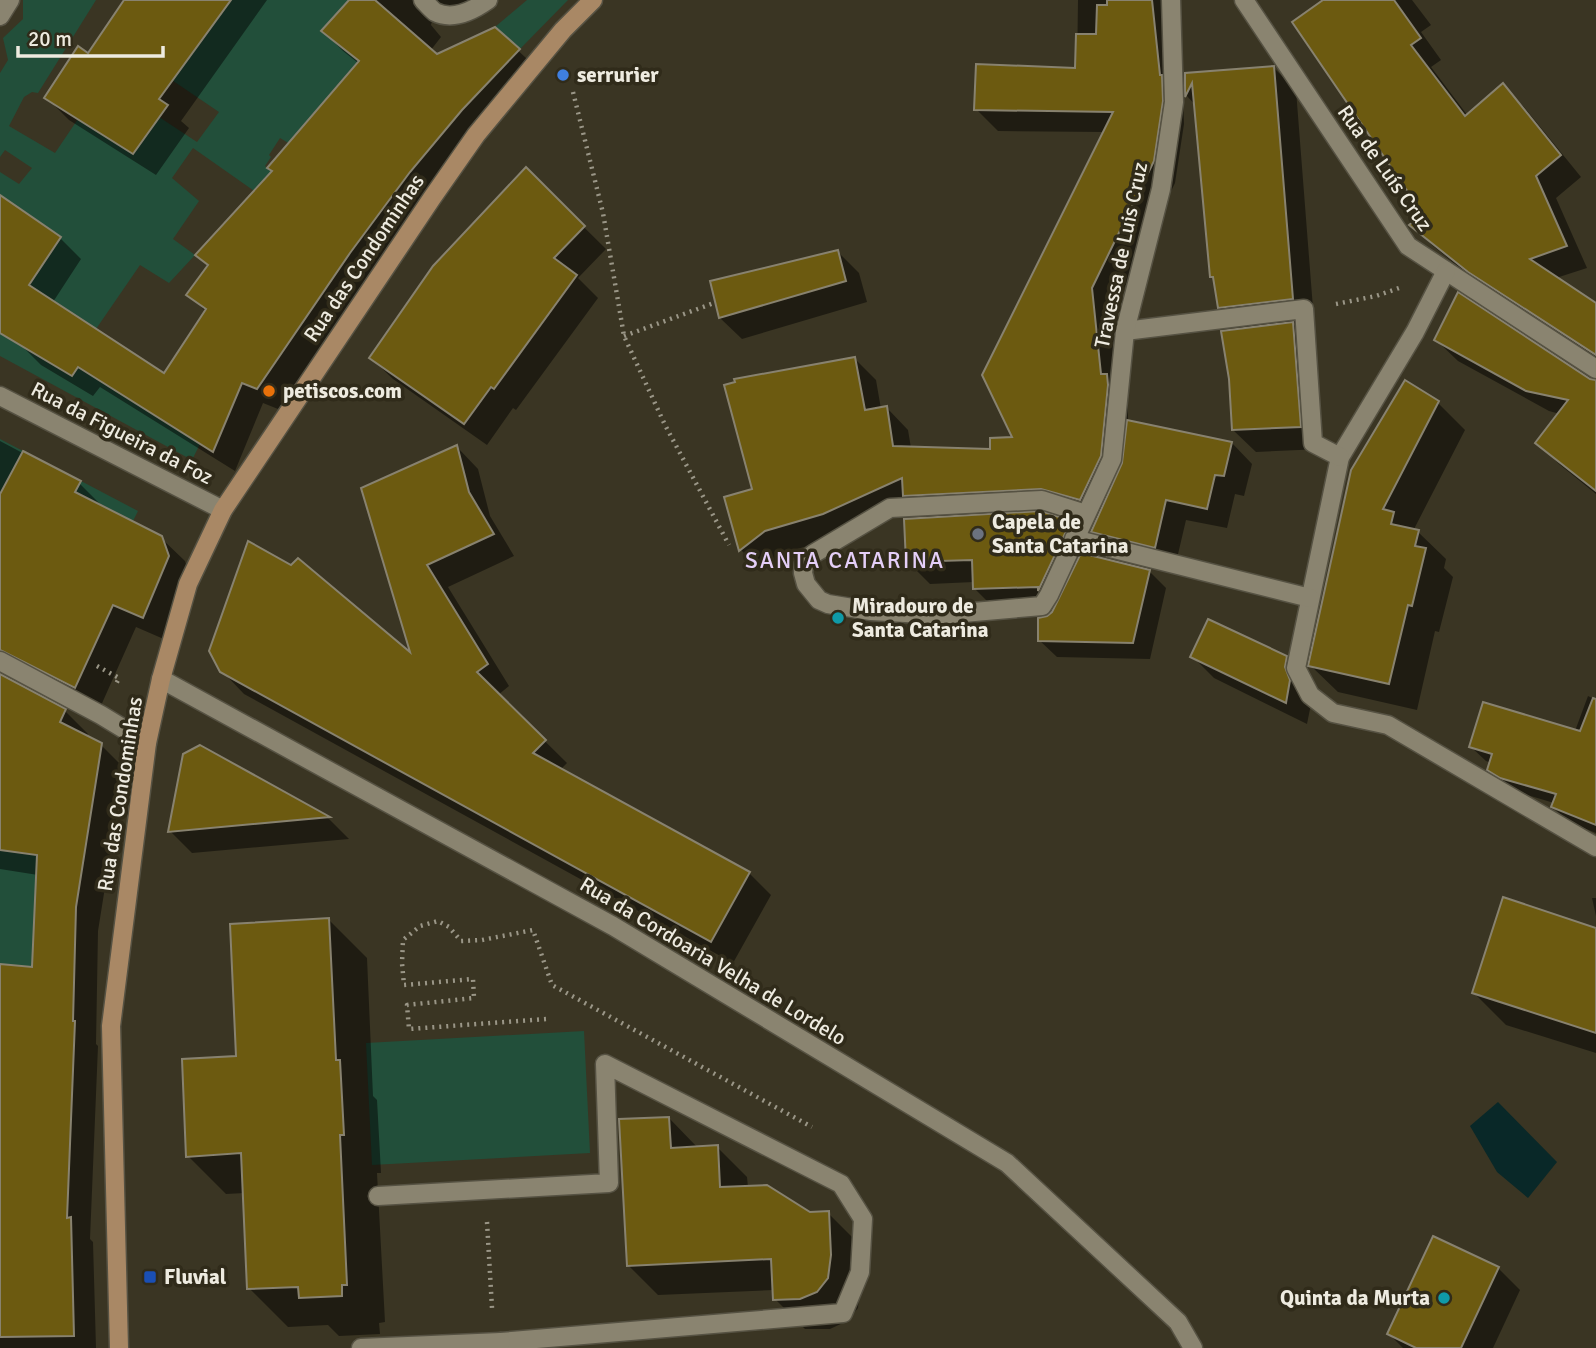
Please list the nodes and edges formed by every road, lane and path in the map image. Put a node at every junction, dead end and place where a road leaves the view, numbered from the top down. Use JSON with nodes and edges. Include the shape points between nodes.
{"nodes":[{"id":1,"x":423,"y":0,"type":"edge"},
{"id":2,"x":488,"y":0,"type":"edge"},
{"id":3,"x":593,"y":0,"type":"edge"},
{"id":4,"x":1171,"y":0,"type":"edge"},
{"id":5,"x":1244,"y":0,"type":"edge"},
{"id":6,"x":573,"y":92,"type":"dead end"},
{"id":7,"x":1446,"y":271,"type":"junction"},
{"id":8,"x":1376,"y":296,"type":"dead end"},
{"id":9,"x":1344,"y":302,"type":"dead end"},
{"id":10,"x":714,"y":303,"type":"dead end"},
{"id":11,"x":1125,"y":331,"type":"junction"},
{"id":12,"x":624,"y":337,"type":"junction"},
{"id":13,"x":1596,"y":369,"type":"edge"},
{"id":14,"x":0,"y":396,"type":"edge"},
{"id":15,"x":1340,"y":457,"type":"junction"},
{"id":16,"x":223,"y":510,"type":"junction"},
{"id":17,"x":1086,"y":514,"type":"junction"},
{"id":18,"x":1074,"y":539,"type":"junction"},
{"id":19,"x":729,"y":545,"type":"dead end"},
{"id":20,"x":1310,"y":598,"type":"junction"},
{"id":21,"x":0,"y":660,"type":"edge"},
{"id":22,"x":161,"y":679,"type":"junction"},
{"id":23,"x":147,"y":743,"type":"junction"},
{"id":24,"x":1596,"y":848,"type":"edge"},
{"id":25,"x":546,"y":1019,"type":"dead end"},
{"id":26,"x":824,"y":1133,"type":"dead end"},
{"id":27,"x":485,"y":1190,"type":"junction"},
{"id":28,"x":378,"y":1196,"type":"dead end"},
{"id":29,"x":504,"y":1345,"type":"edge"},
{"id":30,"x":119,"y":1348,"type":"edge"},
{"id":31,"x":361,"y":1348,"type":"edge"},
{"id":32,"x":1193,"y":1348,"type":"edge"}],
"edges":[{"from":1,"to":2,"type":"street","via":[[435,12],[453,15],[475,10]]},
{"from":3,"to":16,"type":"street","name":"Rua das Condominhas","via":[[476,135]]},
{"from":4,"to":11,"type":"street","name":"Travessa de Luis Cruz","via":[[1174,102],[1161,189]]},
{"from":5,"to":7,"type":"street","name":"Rua de Luís Cruz","via":[[1408,246]]},
{"from":6,"to":12,"type":"path","via":[[603,213]]},
{"from":7,"to":13,"type":"street","name":"Rua de Luís Cruz"},
{"from":7,"to":15,"type":"street"},
{"from":8,"to":9,"type":"path"},
{"from":10,"to":12,"type":"path"},
{"from":11,"to":15,"type":"street","via":[[1304,309],[1313,443]]},
{"from":11,"to":17,"type":"street","name":"Travessa de Luis Cruz","via":[[1112,459]]},
{"from":12,"to":19,"type":"path"},
{"from":14,"to":16,"type":"street","name":"Rua da Figueira da Foz"},
{"from":15,"to":20,"type":"street"},
{"from":16,"to":22,"type":"street","name":"Rua das Condominhas","via":[[188,584]]},
{"from":17,"to":18,"type":"street","name":"Travessa de Luis Cruz"},
{"from":17,"to":18,"type":"street","name":"Travessa de Luis Cruz","via":[[1042,500],[890,508],[829,543],[804,563],[803,573],[819,600],[855,610],[940,615],[1042,606]]},
{"from":18,"to":20,"type":"street"},
{"from":20,"to":24,"type":"street","via":[[1296,668],[1310,695],[1333,713],[1388,725]]},
{"from":21,"to":23,"type":"street"},
{"from":22,"to":23,"type":"street","name":"Rua das Condominhas"},
{"from":22,"to":32,"type":"street","name":"Rua da Cordoaria Velha de Lordelo","via":[[613,926],[1007,1163],[1178,1322]]},
{"from":23,"to":30,"type":"street","name":"Rua das Condominhas","via":[[111,1026]]},
{"from":25,"to":26,"type":"path","via":[[409,1029],[407,1005],[474,998],[473,979],[404,985],[403,940],[420,926],[438,921],[461,941],[533,930],[552,985]]},
{"from":27,"to":28,"type":"street"},
{"from":27,"to":29,"type":"path","via":[[493,1325]]},
{"from":27,"to":29,"type":"street","via":[[609,1182],[605,1064],[841,1184],[863,1219],[860,1272],[843,1313]]},
{"from":29,"to":31,"type":"street"}]}
